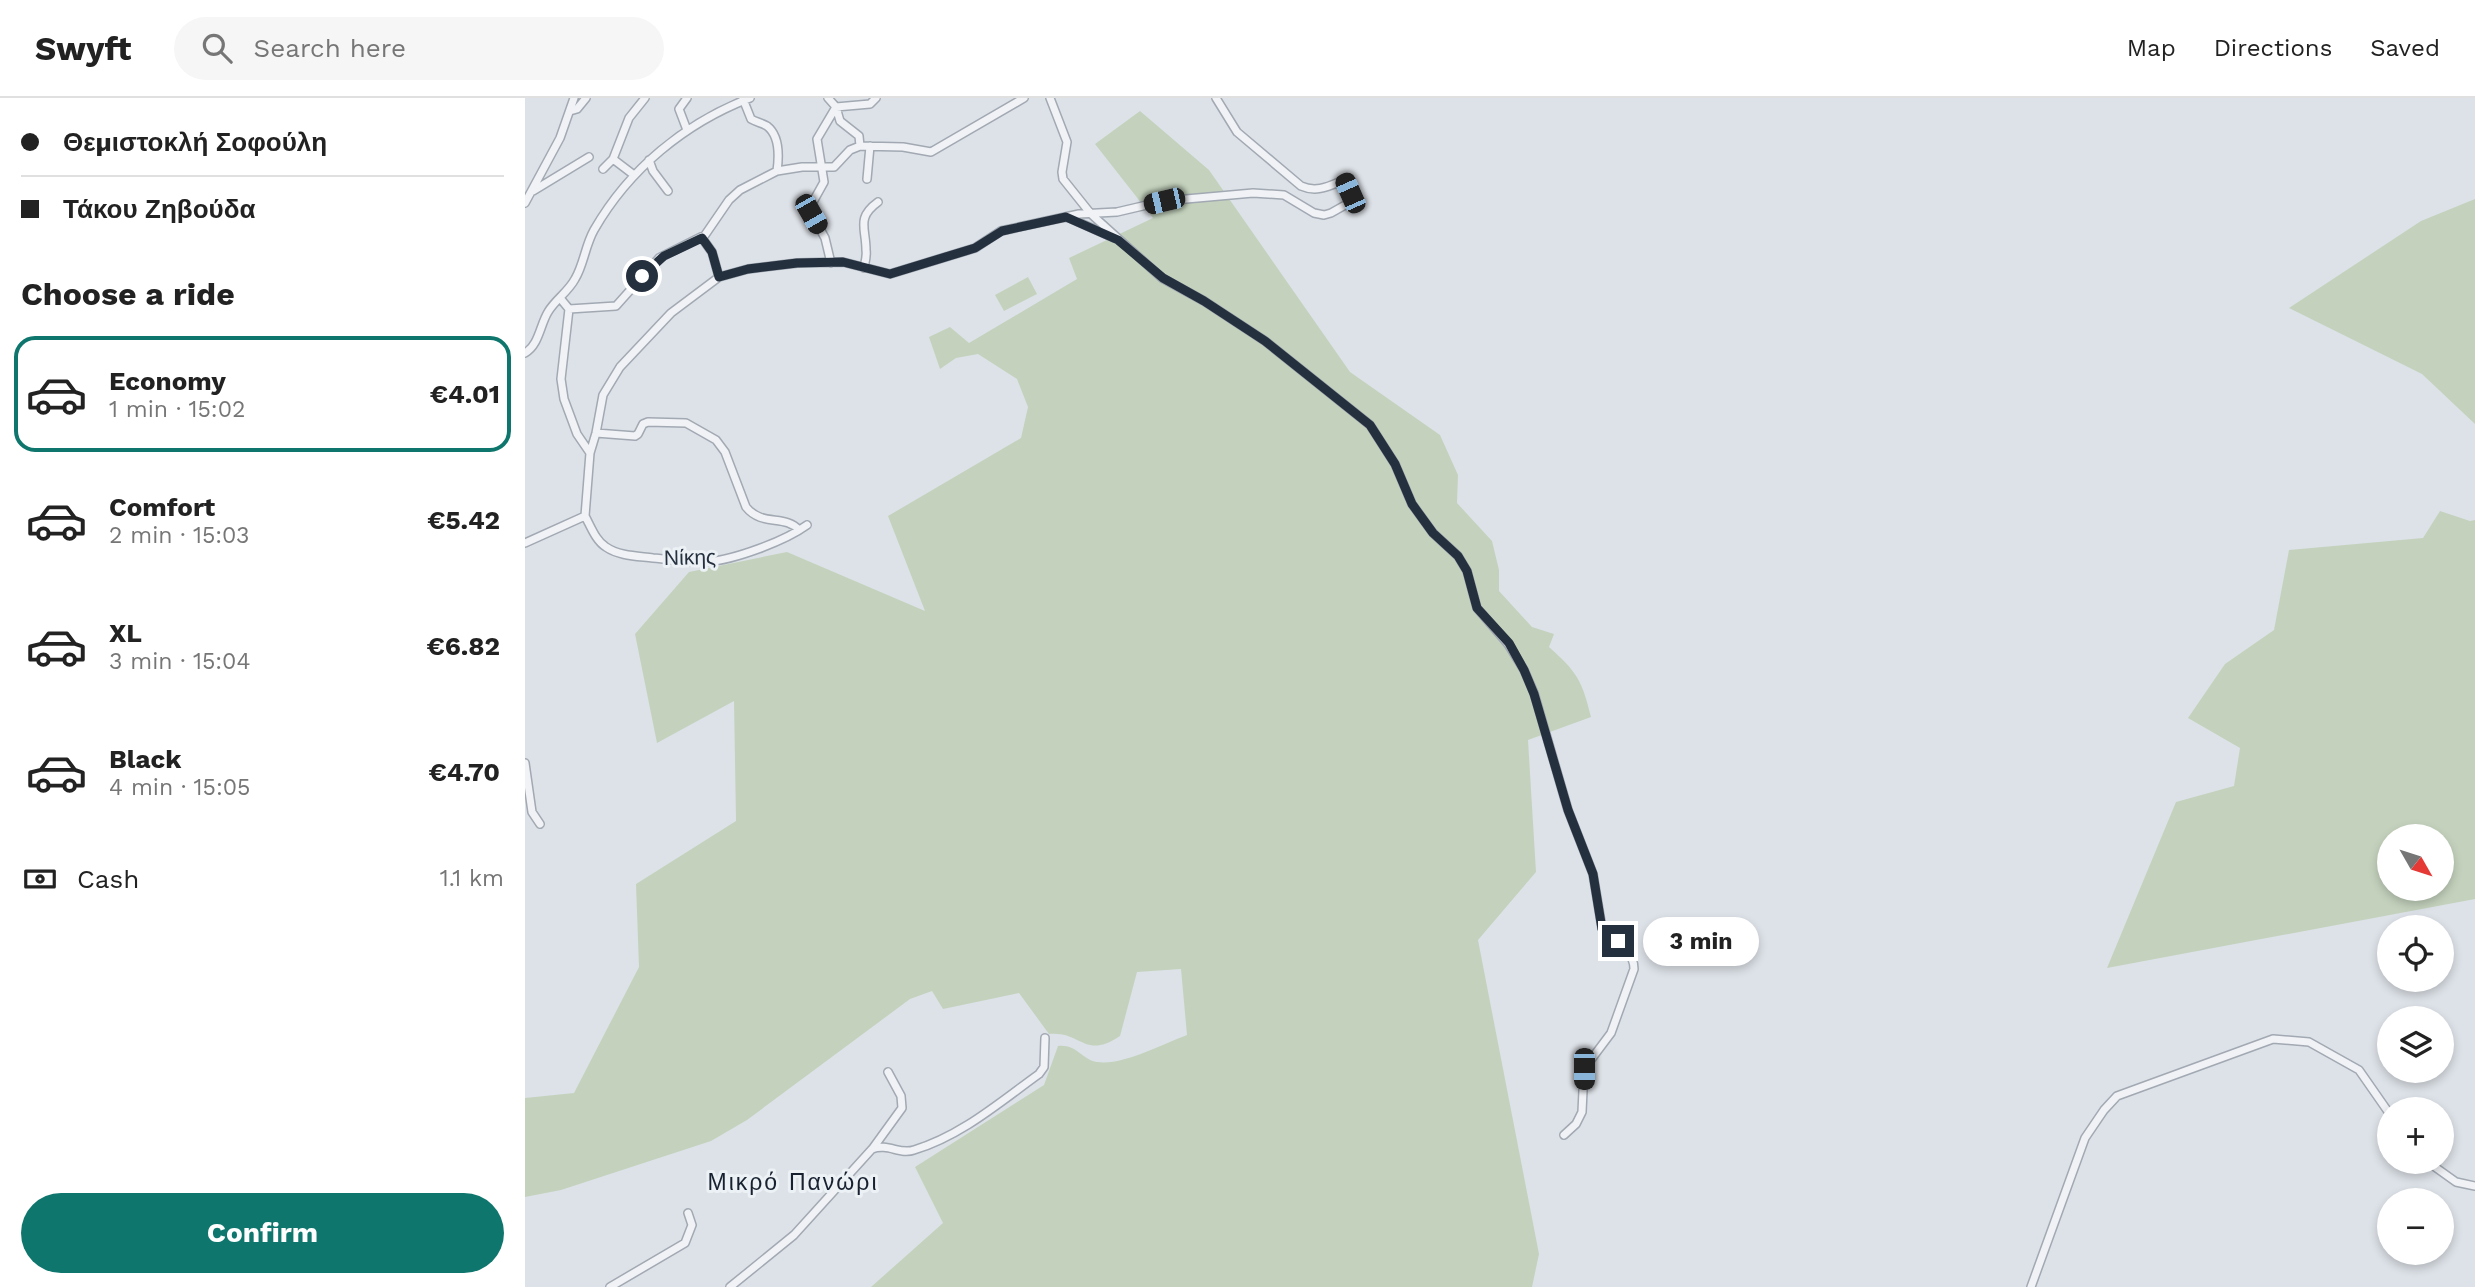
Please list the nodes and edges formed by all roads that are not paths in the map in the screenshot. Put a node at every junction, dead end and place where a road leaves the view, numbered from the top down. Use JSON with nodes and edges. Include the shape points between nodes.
{"nodes":[{"id":1,"x":574,"y":98,"type":"edge"},
{"id":2,"x":586,"y":98,"type":"edge"},
{"id":3,"x":645,"y":98,"type":"edge"},
{"id":4,"x":687,"y":98,"type":"edge"},
{"id":5,"x":828,"y":98,"type":"edge"},
{"id":6,"x":876,"y":98,"type":"edge"},
{"id":7,"x":1024,"y":98,"type":"edge"},
{"id":8,"x":1050,"y":98,"type":"edge"},
{"id":9,"x":1216,"y":98,"type":"edge"},
{"id":10,"x":745,"y":99,"type":"edge"},
{"id":11,"x":836,"y":107,"type":"junction"},
{"id":12,"x":570,"y":111,"type":"junction"},
{"id":13,"x":687,"y":130,"type":"junction"},
{"id":14,"x":860,"y":146,"type":"junction"},
{"id":15,"x":870,"y":146,"type":"junction"},
{"id":16,"x":589,"y":156,"type":"dead end"},
{"id":17,"x":613,"y":159,"type":"junction"},
{"id":18,"x":649,"y":160,"type":"junction"},
{"id":19,"x":822,"y":166,"type":"junction"},
{"id":20,"x":603,"y":169,"type":"dead end"},
{"id":21,"x":777,"y":170,"type":"junction"},
{"id":22,"x":634,"y":175,"type":"junction"},
{"id":23,"x":867,"y":178,"type":"dead end"},
{"id":24,"x":667,"y":191,"type":"dead end"},
{"id":25,"x":530,"y":193,"type":"junction"},
{"id":26,"x":878,"y":202,"type":"dead end"},
{"id":27,"x":525,"y":203,"type":"edge"},
{"id":28,"x":1091,"y":214,"type":"junction"},
{"id":29,"x":1066,"y":217,"type":"junction"},
{"id":30,"x":702,"y":238,"type":"junction"},
{"id":31,"x":1118,"y":240,"type":"junction"},
{"id":32,"x":831,"y":262,"type":"junction"},
{"id":33,"x":864,"y":268,"type":"junction"},
{"id":34,"x":719,"y":277,"type":"junction"},
{"id":35,"x":560,"y":298,"type":"junction"},
{"id":36,"x":569,"y":309,"type":"junction"},
{"id":37,"x":525,"y":353,"type":"edge"},
{"id":38,"x":596,"y":433,"type":"junction"},
{"id":39,"x":590,"y":453,"type":"junction"},
{"id":40,"x":585,"y":516,"type":"junction"},
{"id":41,"x":807,"y":525,"type":"dead end"},
{"id":42,"x":799,"y":530,"type":"junction"},
{"id":43,"x":525,"y":543,"type":"edge"},
{"id":44,"x":525,"y":763,"type":"edge"},
{"id":45,"x":540,"y":824,"type":"dead end"},
{"id":46,"x":1045,"y":1038,"type":"dead end"},
{"id":47,"x":888,"y":1072,"type":"dead end"},
{"id":48,"x":2378,"y":1097,"type":"edge"},
{"id":49,"x":1564,"y":1135,"type":"dead end"},
{"id":50,"x":872,"y":1149,"type":"junction"},
{"id":51,"x":2445,"y":1174,"type":"edge"},
{"id":52,"x":2475,"y":1186,"type":"edge"},
{"id":53,"x":688,"y":1213,"type":"dead end"},
{"id":54,"x":611,"y":1287,"type":"edge"},
{"id":55,"x":730,"y":1287,"type":"edge"},
{"id":56,"x":2031,"y":1287,"type":"edge"}],
"edges":[{"from":1,"to":12,"type":"street"},
{"from":2,"to":12,"type":"street"},
{"from":3,"to":17,"type":"street","via":[[629,118]]},
{"from":4,"to":13,"type":"street","via":[[679,109]]},
{"from":5,"to":11,"type":"street"},
{"from":6,"to":11,"type":"street","via":[[870,104]]},
{"from":7,"to":15,"type":"street","via":[[931,152]]},
{"from":8,"to":28,"type":"street","via":[[1067,142],[1063,179]]},
{"from":9,"to":28,"type":"street","via":[[1237,132],[1301,186],[1313,190],[1344,180],[1350,193],[1343,208],[1314,213],[1284,195],[1254,193],[1164,201]]},
{"from":10,"to":13,"type":"street"},
{"from":10,"to":21,"type":"street","via":[[751,119],[772,132],[778,146]]},
{"from":11,"to":14,"type":"street","via":[[840,121],[859,136]]},
{"from":11,"to":19,"type":"street","via":[[817,139]]},
{"from":12,"to":25,"type":"street","via":[[561,138]]},
{"from":13,"to":18,"type":"street"},
{"from":14,"to":15,"type":"street"},
{"from":14,"to":19,"type":"street","via":[[845,154],[837,166]]},
{"from":15,"to":23,"type":"street"},
{"from":16,"to":25,"type":"street"},
{"from":17,"to":20,"type":"street"},
{"from":17,"to":22,"type":"street"},
{"from":18,"to":22,"type":"street"},
{"from":18,"to":24,"type":"street"},
{"from":19,"to":21,"type":"street"},
{"from":19,"to":32,"type":"street","via":[[823,186],[809,209],[825,238]]},
{"from":21,"to":30,"type":"street","via":[[732,197]]},
{"from":22,"to":35,"type":"street","via":[[593,232],[579,272]]},
{"from":25,"to":27,"type":"street"},
{"from":26,"to":33,"type":"street","via":[[863,224]]},
{"from":28,"to":29,"type":"street"},
{"from":28,"to":31,"type":"street"},
{"from":29,"to":31,"type":"street"},
{"from":29,"to":33,"type":"street","via":[[1002,231],[975,248],[890,274]]},
{"from":30,"to":34,"type":"street","via":[[712,252]]},
{"from":30,"to":36,"type":"street","via":[[659,258],[613,308]]},
{"from":31,"to":49,"type":"street","via":[[1163,278],[1265,341],[1370,425],[1395,464],[1412,504],[1467,571],[1477,608],[1509,643],[1524,670],[1593,874],[1602,929],[1634,961],[1611,1033],[1584,1069],[1582,1112]]},
{"from":32,"to":33,"type":"street"},
{"from":32,"to":34,"type":"street","via":[[784,264]]},
{"from":34,"to":38,"type":"street","via":[[671,313],[621,367],[603,395]]},
{"from":35,"to":36,"type":"street"},
{"from":35,"to":37,"type":"street"},
{"from":36,"to":39,"type":"street","via":[[561,379],[577,434]]},
{"from":38,"to":39,"type":"street"},
{"from":38,"to":42,"type":"street","via":[[635,436],[648,422],[692,424],[722,445],[750,512]]},
{"from":39,"to":40,"type":"street"},
{"from":40,"to":42,"type":"street","name":"Νίκης","via":[[608,549],[690,562],[737,554]]},
{"from":40,"to":43,"type":"street"},
{"from":41,"to":42,"type":"street","name":"Νίκης"},
{"from":44,"to":45,"type":"street","via":[[532,812]]},
{"from":46,"to":50,"type":"street","via":[[1041,1072],[960,1130],[908,1152],[885,1146]]},
{"from":47,"to":50,"type":"street","via":[[902,1108]]},
{"from":48,"to":56,"type":"street","via":[[2359,1070],[2309,1042],[2273,1039],[2117,1096],[2085,1138]]},
{"from":50,"to":55,"type":"street","via":[[794,1235]]},
{"from":51,"to":52,"type":"street"},
{"from":53,"to":54,"type":"street","via":[[692,1225],[685,1243]]}]}
